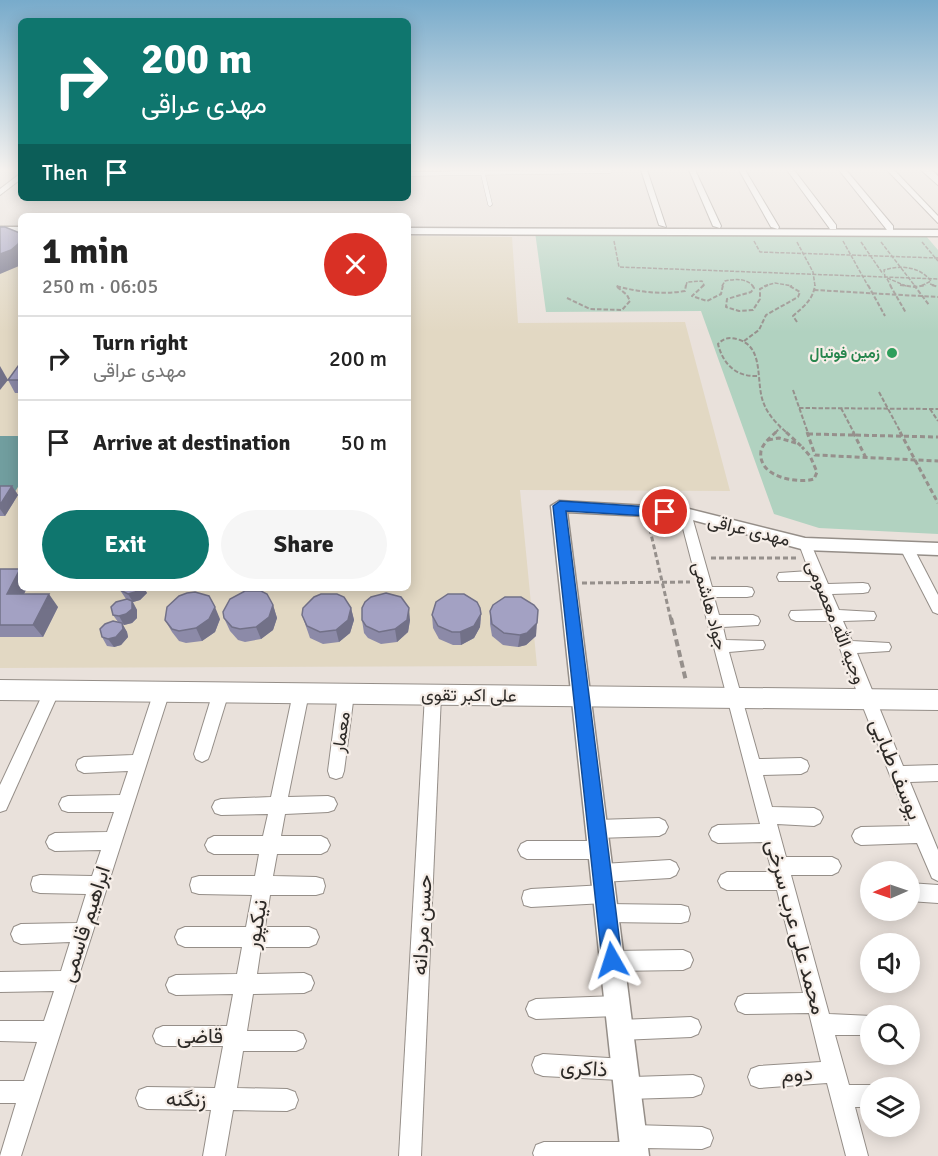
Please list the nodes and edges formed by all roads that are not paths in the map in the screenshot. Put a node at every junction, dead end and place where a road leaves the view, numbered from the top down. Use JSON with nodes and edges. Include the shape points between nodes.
{"nodes":[{"id":1,"x":773,"y":224,"type":"edge"},
{"id":2,"x":830,"y":224,"type":"edge"},
{"id":3,"x":887,"y":224,"type":"edge"},
{"id":4,"x":411,"y":225,"type":"edge"},
{"id":5,"x":663,"y":225,"type":"joint"},
{"id":6,"x":717,"y":226,"type":"joint"},
{"id":7,"x":775,"y":227,"type":"junction"},
{"id":8,"x":0,"y":228,"type":"edge"},
{"id":9,"x":18,"y":228,"type":"edge"},
{"id":10,"x":890,"y":228,"type":"junction"},
{"id":11,"x":938,"y":228,"type":"edge"},
{"id":12,"x":835,"y":230,"type":"junction"},
{"id":13,"x":411,"y":231,"type":"edge"},
{"id":14,"x":938,"y":233,"type":"edge"},
{"id":15,"x":685,"y":513,"type":"junction"},
{"id":16,"x":907,"y":548,"type":"junction"},
{"id":17,"x":938,"y":549,"type":"edge"},
{"id":18,"x":807,"y":551,"type":"junction"},
{"id":19,"x":784,"y":577,"type":"dead end"},
{"id":20,"x":820,"y":583,"type":"junction"},
{"id":21,"x":705,"y":587,"type":"junction"},
{"id":22,"x":862,"y":588,"type":"dead end"},
{"id":23,"x":747,"y":592,"type":"dead end"},
{"id":24,"x":938,"y":608,"type":"edge"},
{"id":25,"x":796,"y":615,"type":"dead end"},
{"id":26,"x":833,"y":615,"type":"junction"},
{"id":27,"x":869,"y":616,"type":"dead end"},
{"id":28,"x":714,"y":621,"type":"junction"},
{"id":29,"x":753,"y":621,"type":"dead end"},
{"id":30,"x":758,"y":645,"type":"dead end"},
{"id":31,"x":720,"y":646,"type":"junction"},
{"id":32,"x":846,"y":646,"type":"junction"},
{"id":33,"x":884,"y":647,"type":"dead end"},
{"id":34,"x":0,"y":690,"type":"edge"},
{"id":35,"x":52,"y":690,"type":"junction"},
{"id":36,"x":162,"y":691,"type":"junction"},
{"id":37,"x":221,"y":692,"type":"junction"},
{"id":38,"x":301,"y":693,"type":"junction"},
{"id":39,"x":346,"y":694,"type":"junction"},
{"id":40,"x":433,"y":695,"type":"junction"},
{"id":41,"x":582,"y":696,"type":"junction"},
{"id":42,"x":734,"y":698,"type":"junction"},
{"id":43,"x":868,"y":700,"type":"junction"},
{"id":44,"x":938,"y":700,"type":"edge"},
{"id":45,"x":202,"y":754,"type":"dead end"},
{"id":46,"x":138,"y":763,"type":"junction"},
{"id":47,"x":84,"y":765,"type":"dead end"},
{"id":48,"x":801,"y":766,"type":"dead end"},
{"id":49,"x":753,"y":767,"type":"junction"},
{"id":50,"x":336,"y":771,"type":"dead end"},
{"id":51,"x":938,"y":773,"type":"edge"},
{"id":52,"x":898,"y":774,"type":"junction"},
{"id":53,"x":126,"y":803,"type":"junction"},
{"id":54,"x":0,"y":804,"type":"edge"},
{"id":55,"x":68,"y":804,"type":"dead end"},
{"id":56,"x":328,"y":804,"type":"dead end"},
{"id":57,"x":277,"y":806,"type":"junction"},
{"id":58,"x":220,"y":807,"type":"dead end"},
{"id":59,"x":814,"y":817,"type":"dead end"},
{"id":60,"x":768,"y":824,"type":"junction"},
{"id":61,"x":659,"y":827,"type":"dead end"},
{"id":62,"x":718,"y":834,"type":"dead end"},
{"id":63,"x":923,"y":834,"type":"junction"},
{"id":64,"x":861,"y":836,"type":"dead end"},
{"id":65,"x":598,"y":840,"type":"junction"},
{"id":66,"x":113,"y":841,"type":"junction"},
{"id":67,"x":55,"y":842,"type":"dead end"},
{"id":68,"x":214,"y":845,"type":"dead end"},
{"id":69,"x":270,"y":845,"type":"junction"},
{"id":70,"x":321,"y":845,"type":"dead end"},
{"id":71,"x":527,"y":850,"type":"dead end"},
{"id":72,"x":832,"y":866,"type":"dead end"},
{"id":73,"x":670,"y":869,"type":"dead end"},
{"id":74,"x":938,"y":872,"type":"edge"},
{"id":75,"x":781,"y":874,"type":"junction"},
{"id":76,"x":727,"y":881,"type":"dead end"},
{"id":77,"x":40,"y":884,"type":"dead end"},
{"id":78,"x":98,"y":885,"type":"junction"},
{"id":79,"x":199,"y":885,"type":"dead end"},
{"id":80,"x":263,"y":886,"type":"junction"},
{"id":81,"x":316,"y":886,"type":"dead end"},
{"id":82,"x":920,"y":893,"type":"edge"},
{"id":83,"x":605,"y":894,"type":"junction"},
{"id":84,"x":938,"y":894,"type":"edge"},
{"id":85,"x":531,"y":898,"type":"dead end"},
{"id":86,"x":681,"y":914,"type":"dead end"},
{"id":87,"x":82,"y":932,"type":"junction"},
{"id":88,"x":21,"y":934,"type":"dead end"},
{"id":89,"x":185,"y":937,"type":"dead end"},
{"id":90,"x":309,"y":937,"type":"dead end"},
{"id":91,"x":254,"y":938,"type":"junction"},
{"id":92,"x":612,"y":960,"type":"junction"},
{"id":93,"x":683,"y":960,"type":"dead end"},
{"id":94,"x":66,"y":981,"type":"junction"},
{"id":95,"x":0,"y":982,"type":"edge"},
{"id":96,"x":304,"y":983,"type":"dead end"},
{"id":97,"x":176,"y":985,"type":"dead end"},
{"id":98,"x":246,"y":985,"type":"junction"},
{"id":99,"x":745,"y":1004,"type":"dead end"},
{"id":100,"x":816,"y":1004,"type":"junction"},
{"id":101,"x":617,"y":1006,"type":"junction"},
{"id":102,"x":536,"y":1009,"type":"dead end"},
{"id":103,"x":822,"y":1024,"type":"junction"},
{"id":104,"x":860,"y":1025,"type":"edge"},
{"id":105,"x":691,"y":1027,"type":"dead end"},
{"id":106,"x":620,"y":1030,"type":"junction"},
{"id":107,"x":0,"y":1031,"type":"edge"},
{"id":108,"x":50,"y":1032,"type":"junction"},
{"id":109,"x":163,"y":1036,"type":"dead end"},
{"id":110,"x":236,"y":1039,"type":"junction"},
{"id":111,"x":296,"y":1041,"type":"dead end"},
{"id":112,"x":543,"y":1065,"type":"dead end"},
{"id":113,"x":834,"y":1072,"type":"junction"},
{"id":114,"x":759,"y":1077,"type":"dead end"},
{"id":115,"x":626,"y":1079,"type":"junction"},
{"id":116,"x":693,"y":1086,"type":"dead end"},
{"id":117,"x":0,"y":1092,"type":"edge"},
{"id":118,"x":31,"y":1092,"type":"junction"},
{"id":119,"x":841,"y":1096,"type":"junction"},
{"id":120,"x":860,"y":1096,"type":"edge"},
{"id":121,"x":147,"y":1098,"type":"dead end"},
{"id":122,"x":225,"y":1100,"type":"junction"},
{"id":123,"x":287,"y":1100,"type":"dead end"},
{"id":124,"x":702,"y":1138,"type":"dead end"},
{"id":125,"x":634,"y":1149,"type":"edge"},
{"id":126,"x":544,"y":1153,"type":"dead end"},
{"id":127,"x":10,"y":1156,"type":"edge"},
{"id":128,"x":214,"y":1156,"type":"edge"},
{"id":129,"x":410,"y":1156,"type":"edge"},
{"id":130,"x":857,"y":1156,"type":"edge"}],
"edges":[{"from":1,"to":7,"type":"street"},
{"from":2,"to":12,"type":"street"},
{"from":3,"to":10,"type":"street"},
{"from":4,"to":5,"type":"street"},
{"from":5,"to":6,"type":"street"},
{"from":6,"to":7,"type":"street"},
{"from":7,"to":12,"type":"street"},
{"from":8,"to":9,"type":"street"},
{"from":10,"to":11,"type":"street"},
{"from":10,"to":12,"type":"street"},
{"from":12,"to":13,"type":"street"},
{"from":12,"to":14,"type":"street"},
{"from":15,"to":18,"type":"street","name":"مهدی عراقی"},
{"from":15,"to":21,"type":"street","name":"جواد هاشمی"},
{"from":15,"to":41,"type":"street","name":"مهدی عراقی","via":[[560,506]]},
{"from":16,"to":17,"type":"street","name":"مهدی عراقی"},
{"from":16,"to":18,"type":"street","name":"مهدی عراقی"},
{"from":16,"to":24,"type":"street"},
{"from":18,"to":20,"type":"street","name":"وجیه الله معصومی"},
{"from":19,"to":20,"type":"street"},
{"from":20,"to":22,"type":"street"},
{"from":20,"to":26,"type":"street","name":"وجیه الله معصومی"},
{"from":21,"to":23,"type":"street"},
{"from":21,"to":28,"type":"street","name":"جواد هاشمی"},
{"from":25,"to":26,"type":"street"},
{"from":26,"to":27,"type":"street"},
{"from":26,"to":32,"type":"street","name":"وجیه الله معصومی"},
{"from":28,"to":29,"type":"street"},
{"from":28,"to":31,"type":"street","name":"جواد هاشمی"},
{"from":30,"to":31,"type":"street"},
{"from":31,"to":42,"type":"street","name":"جواد هاشمی"},
{"from":32,"to":33,"type":"street"},
{"from":32,"to":43,"type":"street","name":"وجیه الله معصومی"},
{"from":34,"to":35,"type":"main road","name":"علی اکبر تقوی"},
{"from":35,"to":36,"type":"main road","name":"علی اکبر تقوی"},
{"from":35,"to":54,"type":"street"},
{"from":36,"to":37,"type":"main road","name":"علی اکبر تقوی"},
{"from":36,"to":46,"type":"street","name":"ابراهیم قاسمی"},
{"from":37,"to":38,"type":"main road","name":"علی اکبر تقوی"},
{"from":37,"to":45,"type":"street"},
{"from":38,"to":39,"type":"main road","name":"علی اکبر تقوی"},
{"from":38,"to":57,"type":"street","name":"نیکپور"},
{"from":39,"to":40,"type":"main road","name":"علی اکبر تقوی"},
{"from":39,"to":50,"type":"street","name":"معمار"},
{"from":40,"to":41,"type":"main road","name":"علی اکبر تقوی"},
{"from":40,"to":129,"type":"street","name":"حسن مردانه"},
{"from":41,"to":42,"type":"main road","name":"علی اکبر تقوی"},
{"from":41,"to":65,"type":"street"},
{"from":42,"to":43,"type":"main road","name":"علی اکبر تقوی"},
{"from":42,"to":49,"type":"street","name":"محمد علی عرب سرخی"},
{"from":43,"to":44,"type":"main road","name":"علی اکبر تقوی"},
{"from":43,"to":52,"type":"street","name":"یوسف طبایی"},
{"from":46,"to":47,"type":"street"},
{"from":46,"to":53,"type":"street","name":"ابراهیم قاسمی"},
{"from":48,"to":49,"type":"street"},
{"from":49,"to":60,"type":"street","name":"محمد علی عرب سرخی"},
{"from":51,"to":52,"type":"street"},
{"from":52,"to":63,"type":"street","name":"یوسف طبایی"},
{"from":53,"to":55,"type":"street"},
{"from":53,"to":66,"type":"street","name":"ابراهیم قاسمی"},
{"from":56,"to":57,"type":"street"},
{"from":57,"to":58,"type":"street"},
{"from":57,"to":69,"type":"street","name":"نیکپور"},
{"from":59,"to":60,"type":"street"},
{"from":60,"to":62,"type":"street"},
{"from":60,"to":75,"type":"street","name":"محمد علی عرب سرخی"},
{"from":61,"to":65,"type":"street"},
{"from":63,"to":64,"type":"street"},
{"from":63,"to":74,"type":"street","name":"یوسف طبایی"},
{"from":65,"to":71,"type":"street"},
{"from":65,"to":83,"type":"street"},
{"from":66,"to":67,"type":"street"},
{"from":66,"to":78,"type":"street","name":"ابراهیم قاسمی"},
{"from":68,"to":69,"type":"street"},
{"from":69,"to":70,"type":"street"},
{"from":69,"to":80,"type":"street","name":"نیکپور"},
{"from":72,"to":75,"type":"street"},
{"from":73,"to":83,"type":"street"},
{"from":75,"to":76,"type":"street"},
{"from":75,"to":100,"type":"street","name":"محمد علی عرب سرخی"},
{"from":77,"to":78,"type":"street"},
{"from":78,"to":87,"type":"street","name":"ابراهیم قاسمی"},
{"from":79,"to":80,"type":"street"},
{"from":80,"to":81,"type":"street"},
{"from":80,"to":91,"type":"street","name":"نیکپور"},
{"from":82,"to":84,"type":"street"},
{"from":83,"to":85,"type":"street"},
{"from":83,"to":86,"type":"street"},
{"from":83,"to":92,"type":"street"},
{"from":87,"to":88,"type":"street"},
{"from":87,"to":94,"type":"street","name":"ابراهیم قاسمی"},
{"from":89,"to":91,"type":"street"},
{"from":90,"to":91,"type":"street"},
{"from":91,"to":98,"type":"street","name":"نیکپور"},
{"from":92,"to":93,"type":"street"},
{"from":92,"to":101,"type":"street"},
{"from":94,"to":95,"type":"street"},
{"from":94,"to":108,"type":"street","name":"ابراهیم قاسمی"},
{"from":96,"to":98,"type":"street"},
{"from":97,"to":98,"type":"street"},
{"from":98,"to":110,"type":"street","name":"نیکپور"},
{"from":99,"to":100,"type":"street"},
{"from":100,"to":103,"type":"street","name":"محمد علی عرب سرخی"},
{"from":101,"to":102,"type":"street"},
{"from":101,"to":106,"type":"street"},
{"from":103,"to":104,"type":"street"},
{"from":103,"to":113,"type":"street","name":"محمد علی عرب سرخی"},
{"from":105,"to":106,"type":"street"},
{"from":106,"to":115,"type":"street"},
{"from":107,"to":108,"type":"street"},
{"from":108,"to":118,"type":"street","name":"ابراهیم قاسمی"},
{"from":109,"to":110,"type":"street","name":"قاضی"},
{"from":110,"to":111,"type":"street","name":"قاضی"},
{"from":110,"to":122,"type":"street","name":"نیکپور"},
{"from":112,"to":115,"type":"street","name":"ذاکری"},
{"from":113,"to":114,"type":"street","name":"دوم"},
{"from":113,"to":119,"type":"street","name":"محمد علی عرب سرخی"},
{"from":115,"to":116,"type":"street","name":"ذاکری"},
{"from":115,"to":125,"type":"street"},
{"from":117,"to":118,"type":"street"},
{"from":118,"to":127,"type":"street","name":"ابراهیم قاسمی"},
{"from":119,"to":120,"type":"street"},
{"from":119,"to":130,"type":"street","name":"محمد علی عرب سرخی"},
{"from":121,"to":122,"type":"street","name":"زنگنه"},
{"from":122,"to":123,"type":"street","name":"زنگنه"},
{"from":122,"to":128,"type":"street","name":"نیکپور"},
{"from":124,"to":125,"type":"street"},
{"from":125,"to":126,"type":"street"}]}
